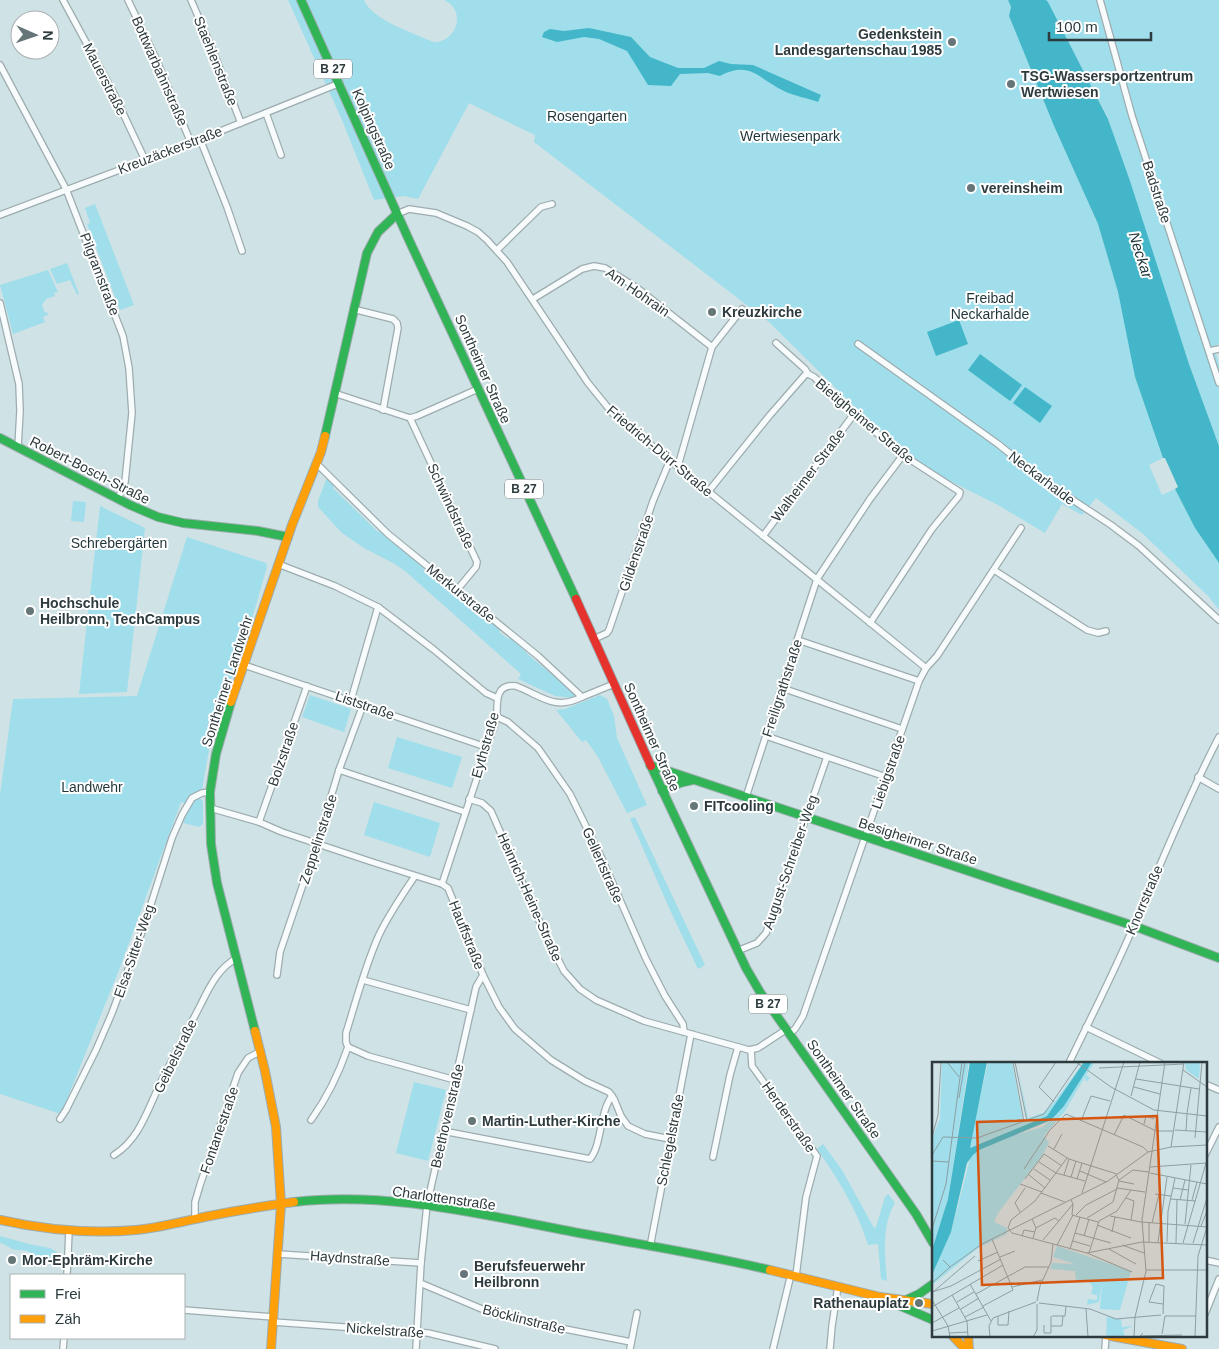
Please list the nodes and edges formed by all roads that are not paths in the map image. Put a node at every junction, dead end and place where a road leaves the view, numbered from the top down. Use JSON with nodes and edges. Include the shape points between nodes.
{"nodes":[{"id":1,"x":63,"y":0,"type":"edge"},
{"id":2,"x":128,"y":0,"type":"edge"},
{"id":3,"x":191,"y":0,"type":"edge"},
{"id":4,"x":301,"y":0,"type":"edge"},
{"id":5,"x":1100,"y":1,"type":"edge"},
{"id":6,"x":0,"y":65,"type":"edge"},
{"id":7,"x":340,"y":83,"type":"junction"},
{"id":8,"x":266,"y":113,"type":"junction"},
{"id":9,"x":241,"y":123,"type":"junction"},
{"id":10,"x":200,"y":139,"type":"junction"},
{"id":11,"x":191,"y":142,"type":"junction"},
{"id":12,"x":282,"y":155,"type":"dead end"},
{"id":13,"x":145,"y":160,"type":"junction"},
{"id":14,"x":66,"y":189,"type":"junction"},
{"id":15,"x":552,"y":204,"type":"dead end"},
{"id":16,"x":0,"y":214,"type":"edge"},
{"id":17,"x":398,"y":214,"type":"junction"},
{"id":18,"x":242,"y":250,"type":"dead end"},
{"id":19,"x":497,"y":250,"type":"junction"},
{"id":20,"x":533,"y":300,"type":"junction"},
{"id":21,"x":0,"y":302,"type":"edge"},
{"id":22,"x":353,"y":309,"type":"junction"},
{"id":23,"x":742,"y":309,"type":"dead end"},
{"id":24,"x":776,"y":343,"type":"dead end"},
{"id":25,"x":858,"y":344,"type":"dead end"},
{"id":26,"x":712,"y":347,"type":"junction"},
{"id":27,"x":1219,"y":350,"type":"edge"},
{"id":28,"x":1208,"y":351,"type":"junction"},
{"id":29,"x":1217,"y":372,"type":"edge"},
{"id":30,"x":808,"y":374,"type":"junction"},
{"id":31,"x":1219,"y":383,"type":"edge"},
{"id":32,"x":478,"y":389,"type":"junction"},
{"id":33,"x":334,"y":394,"type":"junction"},
{"id":34,"x":383,"y":410,"type":"junction"},
{"id":35,"x":854,"y":414,"type":"junction"},
{"id":36,"x":410,"y":418,"type":"junction"},
{"id":37,"x":0,"y":438,"type":"edge"},
{"id":38,"x":18,"y":447,"type":"junction"},
{"id":39,"x":903,"y":455,"type":"junction"},
{"id":40,"x":670,"y":460,"type":"junction"},
{"id":41,"x":317,"y":464,"type":"junction"},
{"id":42,"x":678,"y":466,"type":"junction"},
{"id":43,"x":708,"y":492,"type":"junction"},
{"id":44,"x":118,"y":499,"type":"junction"},
{"id":45,"x":1021,"y":528,"type":"dead end"},
{"id":46,"x":763,"y":536,"type":"junction"},
{"id":47,"x":288,"y":537,"type":"junction"},
{"id":48,"x":278,"y":564,"type":"junction"},
{"id":49,"x":994,"y":570,"type":"junction"},
{"id":50,"x":817,"y":579,"type":"junction"},
{"id":51,"x":457,"y":590,"type":"junction"},
{"id":52,"x":378,"y":607,"type":"junction"},
{"id":53,"x":1219,"y":620,"type":"edge"},
{"id":54,"x":870,"y":623,"type":"junction"},
{"id":55,"x":1106,"y":631,"type":"dead end"},
{"id":56,"x":594,"y":639,"type":"junction"},
{"id":57,"x":798,"y":640,"type":"junction"},
{"id":58,"x":244,"y":665,"type":"junction"},
{"id":59,"x":926,"y":668,"type":"junction"},
{"id":60,"x":919,"y":681,"type":"junction"},
{"id":61,"x":614,"y":684,"type":"junction"},
{"id":62,"x":307,"y":686,"type":"junction"},
{"id":63,"x":782,"y":688,"type":"junction"},
{"id":64,"x":582,"y":697,"type":"junction"},
{"id":65,"x":497,"y":698,"type":"junction"},
{"id":66,"x":350,"y":700,"type":"junction"},
{"id":67,"x":363,"y":705,"type":"junction"},
{"id":68,"x":497,"y":717,"type":"junction"},
{"id":69,"x":902,"y":729,"type":"junction"},
{"id":70,"x":766,"y":736,"type":"junction"},
{"id":71,"x":1219,"y":737,"type":"edge"},
{"id":72,"x":486,"y":747,"type":"junction"},
{"id":73,"x":827,"y":757,"type":"junction"},
{"id":74,"x":650,"y":765,"type":"junction"},
{"id":75,"x":339,"y":770,"type":"junction"},
{"id":76,"x":886,"y":777,"type":"junction"},
{"id":77,"x":1198,"y":777,"type":"junction"},
{"id":78,"x":695,"y":780,"type":"junction"},
{"id":79,"x":1219,"y":789,"type":"edge"},
{"id":80,"x":662,"y":790,"type":"junction"},
{"id":81,"x":210,"y":792,"type":"junction"},
{"id":82,"x":746,"y":797,"type":"junction"},
{"id":83,"x":469,"y":799,"type":"junction"},
{"id":84,"x":210,"y":808,"type":"junction"},
{"id":85,"x":465,"y":812,"type":"junction"},
{"id":86,"x":806,"y":817,"type":"junction"},
{"id":87,"x":260,"y":822,"type":"junction"},
{"id":88,"x":865,"y":837,"type":"junction"},
{"id":89,"x":318,"y":843,"type":"junction"},
{"id":90,"x":415,"y":876,"type":"junction"},
{"id":91,"x":442,"y":884,"type":"junction"},
{"id":92,"x":1134,"y":926,"type":"junction"},
{"id":93,"x":737,"y":951,"type":"junction"},
{"id":94,"x":237,"y":958,"type":"junction"},
{"id":95,"x":1219,"y":958,"type":"edge"},
{"id":96,"x":277,"y":975,"type":"dead end"},
{"id":97,"x":483,"y":976,"type":"junction"},
{"id":98,"x":363,"y":980,"type":"junction"},
{"id":99,"x":471,"y":1010,"type":"junction"},
{"id":100,"x":1086,"y":1027,"type":"junction"},
{"id":101,"x":789,"y":1031,"type":"junction"},
{"id":102,"x":684,"y":1032,"type":"junction"},
{"id":103,"x":690,"y":1034,"type":"junction"},
{"id":104,"x":348,"y":1047,"type":"junction"},
{"id":105,"x":738,"y":1047,"type":"junction"},
{"id":106,"x":751,"y":1050,"type":"junction"},
{"id":107,"x":261,"y":1052,"type":"junction"},
{"id":108,"x":1070,"y":1062,"type":"edge"},
{"id":109,"x":1158,"y":1062,"type":"edge"},
{"id":110,"x":455,"y":1080,"type":"junction"},
{"id":111,"x":1206,"y":1084,"type":"edge"},
{"id":112,"x":1219,"y":1090,"type":"edge"},
{"id":113,"x":612,"y":1096,"type":"junction"},
{"id":114,"x":60,"y":1118,"type":"dead end"},
{"id":115,"x":311,"y":1120,"type":"dead end"},
{"id":116,"x":1219,"y":1127,"type":"edge"},
{"id":117,"x":443,"y":1131,"type":"junction"},
{"id":118,"x":670,"y":1139,"type":"junction"},
{"id":119,"x":1206,"y":1153,"type":"edge"},
{"id":120,"x":114,"y":1155,"type":"dead end"},
{"id":121,"x":713,"y":1157,"type":"dead end"},
{"id":122,"x":281,"y":1204,"type":"junction"},
{"id":123,"x":427,"y":1205,"type":"junction"},
{"id":124,"x":916,"y":1214,"type":"junction"},
{"id":125,"x":195,"y":1219,"type":"junction"},
{"id":126,"x":0,"y":1220,"type":"edge"},
{"id":127,"x":69,"y":1231,"type":"junction"},
{"id":128,"x":932,"y":1234,"type":"edge"},
{"id":129,"x":932,"y":1241,"type":"edge"},
{"id":130,"x":650,"y":1247,"type":"junction"},
{"id":131,"x":278,"y":1254,"type":"junction"},
{"id":132,"x":1206,"y":1260,"type":"edge"},
{"id":133,"x":1219,"y":1263,"type":"edge"},
{"id":134,"x":421,"y":1264,"type":"junction"},
{"id":135,"x":67,"y":1274,"type":"edge"},
{"id":136,"x":794,"y":1275,"type":"junction"},
{"id":137,"x":1219,"y":1280,"type":"edge"},
{"id":138,"x":420,"y":1284,"type":"junction"},
{"id":139,"x":932,"y":1285,"type":"edge"},
{"id":140,"x":838,"y":1286,"type":"junction"},
{"id":141,"x":880,"y":1297,"type":"junction"},
{"id":142,"x":906,"y":1300,"type":"junction"},
{"id":143,"x":932,"y":1304,"type":"edge"},
{"id":144,"x":185,"y":1310,"type":"edge"},
{"id":145,"x":1206,"y":1312,"type":"edge"},
{"id":146,"x":637,"y":1313,"type":"dead end"},
{"id":147,"x":273,"y":1320,"type":"junction"},
{"id":148,"x":932,"y":1320,"type":"edge"},
{"id":149,"x":417,"y":1332,"type":"junction"},
{"id":150,"x":954,"y":1336,"type":"edge"},
{"id":151,"x":1105,"y":1336,"type":"edge"},
{"id":152,"x":1110,"y":1336,"type":"edge"},
{"id":153,"x":631,"y":1342,"type":"junction"},
{"id":154,"x":968,"y":1344,"type":"edge"},
{"id":155,"x":271,"y":1349,"type":"edge"},
{"id":156,"x":416,"y":1349,"type":"edge"},
{"id":157,"x":495,"y":1349,"type":"edge"},
{"id":158,"x":630,"y":1349,"type":"edge"},
{"id":159,"x":773,"y":1349,"type":"edge"},
{"id":160,"x":830,"y":1349,"type":"edge"},
{"id":161,"x":1105,"y":1349,"type":"edge"},
{"id":162,"x":1182,"y":1349,"type":"edge"}],
"edges":[{"from":1,"to":13,"type":"street","name":"Mauerstraße","via":[[113,92]]},
{"from":2,"to":11,"type":"street","name":"Bottwarbahnstraße"},
{"from":3,"to":9,"type":"street","name":"Staehlenstraße"},
{"from":4,"to":7,"type":"main road","name":"Kolpingstraße","number":"B 27"},
{"from":5,"to":28,"type":"street","name":"Badstraße","via":[[1132,116]]},
{"from":6,"to":14,"type":"street","name":"Pilgramstraße"},
{"from":7,"to":8,"type":"street","name":"Kreuzäckerstraße"},
{"from":7,"to":17,"type":"main road","name":"Kolpingstraße","number":"B 27"},
{"from":8,"to":9,"type":"street","name":"Kreuzäckerstraße"},
{"from":8,"to":12,"type":"street"},
{"from":9,"to":10,"type":"street","name":"Kreuzäckerstraße"},
{"from":10,"to":11,"type":"street","name":"Kreuzäckerstraße"},
{"from":10,"to":18,"type":"street","name":"Bottwarbahnstraße"},
{"from":11,"to":13,"type":"street","name":"Kreuzäckerstraße"},
{"from":13,"to":14,"type":"street","name":"Kreuzäckerstraße"},
{"from":14,"to":16,"type":"street","name":"Kreuzäckerstraße"},
{"from":14,"to":44,"type":"street","name":"Pilgramstraße","via":[[119,323],[125,347],[131,426],[125,482]]},
{"from":15,"to":19,"type":"street","via":[[541,207]]},
{"from":17,"to":19,"type":"street","name":"Friedrich-Dürr-Straße","via":[[414,209],[442,215],[478,232]]},
{"from":17,"to":22,"type":"main road","name":"Sontheimer Landwehr","via":[[378,232],[367,253]]},
{"from":17,"to":32,"type":"main road","name":"Sontheimer Straße","number":"B 27"},
{"from":19,"to":20,"type":"street","name":"Friedrich-Dürr-Straße"},
{"from":20,"to":26,"type":"street","name":"Am Hohrain","via":[[582,269],[605,268],[637,288]]},
{"from":20,"to":40,"type":"street","name":"Friedrich-Dürr-Straße","via":[[597,395],[627,426]]},
{"from":21,"to":38,"type":"street","via":[[19,384]]},
{"from":22,"to":33,"type":"main road","name":"Sontheimer Landwehr"},
{"from":22,"to":34,"type":"street","via":[[393,319],[397,323]]},
{"from":23,"to":26,"type":"street"},
{"from":24,"to":30,"type":"street","name":"Bietigheimer Straße"},
{"from":25,"to":53,"type":"street","name":"Neckarhalde","via":[[998,444],[1044,481],[1139,546]]},
{"from":26,"to":42,"type":"street"},
{"from":27,"to":28,"type":"street"},
{"from":28,"to":29,"type":"street","name":"Badstraße"},
{"from":29,"to":31,"type":"street","name":"Badstraße"},
{"from":30,"to":35,"type":"street","name":"Bietigheimer Straße"},
{"from":30,"to":43,"type":"street"},
{"from":32,"to":36,"type":"street"},
{"from":32,"to":56,"type":"main road","name":"Sontheimer Straße","number":"B 27"},
{"from":33,"to":34,"type":"street"},
{"from":33,"to":41,"type":"main road","name":"Sontheimer Landwehr"},
{"from":34,"to":36,"type":"street"},
{"from":35,"to":39,"type":"street","name":"Bietigheimer Straße"},
{"from":35,"to":46,"type":"street","name":"Walheimer Straße"},
{"from":36,"to":51,"type":"street","name":"Schwindstraße","via":[[477,562]]},
{"from":37,"to":38,"type":"main road","name":"Robert-Bosch-Straße"},
{"from":38,"to":44,"type":"main road","name":"Robert-Bosch-Straße"},
{"from":39,"to":50,"type":"street","name":"Freiligrathstraße"},
{"from":39,"to":54,"type":"street","name":"Bietigheimer Straße","via":[[960,492]]},
{"from":40,"to":42,"type":"street","name":"Friedrich-Dürr-Straße"},
{"from":40,"to":56,"type":"street","name":"Gildenstraße","via":[[609,630]]},
{"from":41,"to":47,"type":"main road","name":"Sontheimer Landwehr"},
{"from":41,"to":51,"type":"street","name":"Merkurstraße","via":[[388,534]]},
{"from":42,"to":43,"type":"street","name":"Friedrich-Dürr-Straße"},
{"from":43,"to":46,"type":"street","name":"Friedrich-Dürr-Straße"},
{"from":44,"to":47,"type":"main road","name":"Robert-Bosch-Straße","via":[[137,509],[184,524]]},
{"from":45,"to":49,"type":"street","name":"Liebigstraße"},
{"from":46,"to":50,"type":"street","name":"Friedrich-Dürr-Straße"},
{"from":47,"to":48,"type":"main road","name":"Sontheimer Landwehr"},
{"from":48,"to":52,"type":"street"},
{"from":48,"to":58,"type":"main road","name":"Sontheimer Landwehr"},
{"from":49,"to":55,"type":"street","via":[[1087,630]]},
{"from":49,"to":59,"type":"street","name":"Liebigstraße"},
{"from":50,"to":54,"type":"street","name":"Friedrich-Dürr-Straße"},
{"from":50,"to":57,"type":"street","name":"Freiligrathstraße"},
{"from":51,"to":64,"type":"street","name":"Merkurstraße","via":[[538,656]]},
{"from":52,"to":65,"type":"street","via":[[486,693]]},
{"from":52,"to":66,"type":"street"},
{"from":54,"to":59,"type":"street","name":"Friedrich-Dürr-Straße"},
{"from":56,"to":61,"type":"main road","name":"Sontheimer Straße","number":"B 27"},
{"from":57,"to":60,"type":"street"},
{"from":57,"to":63,"type":"street","name":"Freiligrathstraße"},
{"from":58,"to":62,"type":"street","name":"Liststraße"},
{"from":58,"to":81,"type":"main road","name":"Sontheimer Landwehr","via":[[220,734]]},
{"from":59,"to":60,"type":"street","name":"Liebigstraße"},
{"from":60,"to":69,"type":"street","name":"Liebigstraße"},
{"from":61,"to":64,"type":"street"},
{"from":61,"to":74,"type":"main road","name":"Sontheimer Straße","number":"B 27"},
{"from":62,"to":66,"type":"street","name":"Liststraße"},
{"from":62,"to":87,"type":"street","name":"Bolzstraße"},
{"from":63,"to":69,"type":"street"},
{"from":63,"to":70,"type":"street","name":"Freiligrathstraße"},
{"from":64,"to":65,"type":"street","name":"Eythstraße","via":[[557,703],[513,685],[502,690]]},
{"from":65,"to":68,"type":"street","name":"Eythstraße"},
{"from":66,"to":67,"type":"street","name":"Liststraße"},
{"from":67,"to":72,"type":"street","name":"Liststraße"},
{"from":67,"to":75,"type":"street","name":"Zeppelinstraße"},
{"from":68,"to":72,"type":"street","name":"Eythstraße"},
{"from":68,"to":102,"type":"street","name":"Gellertstraße","via":[[508,722],[538,748],[570,794],[646,958],[683,1024]]},
{"from":69,"to":76,"type":"street","name":"Liebigstraße"},
{"from":70,"to":73,"type":"street"},
{"from":70,"to":82,"type":"street","name":"Freiligrathstraße"},
{"from":71,"to":77,"type":"street","name":"Knorrstraße"},
{"from":72,"to":83,"type":"street","name":"Eythstraße"},
{"from":73,"to":76,"type":"street"},
{"from":73,"to":86,"type":"street","name":"August-Schreiber-Weg"},
{"from":74,"to":78,"type":"main road","name":"Besigheimer Straße"},
{"from":74,"to":80,"type":"main road","name":"Sontheimer Straße","number":"B 27"},
{"from":75,"to":85,"type":"street"},
{"from":75,"to":89,"type":"street","name":"Zeppelinstraße"},
{"from":76,"to":88,"type":"street","name":"Liebigstraße"},
{"from":77,"to":79,"type":"street"},
{"from":77,"to":92,"type":"street","name":"Knorrstraße"},
{"from":78,"to":80,"type":"main road"},
{"from":78,"to":82,"type":"main road","name":"Besigheimer Straße"},
{"from":80,"to":93,"type":"main road","name":"Sontheimer Straße","number":"B 27"},
{"from":81,"to":84,"type":"main road","name":"Sontheimer Landwehr"},
{"from":81,"to":114,"type":"street","name":"Elsa-Sitter-Weg","via":[[192,798],[182,815],[112,1013]]},
{"from":82,"to":86,"type":"main road","name":"Besigheimer Straße"},
{"from":83,"to":85,"type":"street","name":"Eythstraße"},
{"from":83,"to":102,"type":"street","name":"Heinrich-Heine-Straße","via":[[482,803],[491,812],[545,934],[560,964],[575,983],[596,1000],[627,1014]]},
{"from":84,"to":87,"type":"street"},
{"from":84,"to":94,"type":"main road","name":"Sontheimer Landwehr","via":[[215,869]]},
{"from":85,"to":91,"type":"street","name":"Eythstraße"},
{"from":86,"to":88,"type":"main road","name":"Besigheimer Straße"},
{"from":86,"to":93,"type":"street","name":"August-Schreiber-Weg","via":[[766,933],[757,943]]},
{"from":87,"to":89,"type":"street"},
{"from":88,"to":92,"type":"main road","name":"Besigheimer Straße"},
{"from":88,"to":101,"type":"street","name":"Liebigstraße","via":[[803,1016],[795,1029]]},
{"from":89,"to":90,"type":"street"},
{"from":89,"to":96,"type":"street","name":"Zeppelinstraße","via":[[280,952]]},
{"from":90,"to":91,"type":"street"},
{"from":90,"to":98,"type":"street","via":[[379,936]]},
{"from":91,"to":97,"type":"street","name":"Hauffstraße","via":[[448,888]]},
{"from":92,"to":95,"type":"main road","name":"Besigheimer Straße"},
{"from":92,"to":100,"type":"street","name":"Knorrstraße"},
{"from":93,"to":101,"type":"main road","name":"Sontheimer Straße","number":"B 27","via":[[760,992]]},
{"from":94,"to":107,"type":"main road","name":"Sontheimer Landwehr"},
{"from":94,"to":120,"type":"street","name":"Geibelstraße","via":[[228,963],[210,987],[139,1128],[128,1145]]},
{"from":97,"to":99,"type":"street","name":"Beethovenstraße","via":[[476,987]]},
{"from":97,"to":113,"type":"street","name":"Hauffstraße","via":[[505,1016],[521,1035],[551,1060]]},
{"from":98,"to":99,"type":"street"},
{"from":98,"to":104,"type":"street","via":[[346,1033]]},
{"from":99,"to":110,"type":"street","name":"Beethovenstraße"},
{"from":100,"to":108,"type":"street","name":"Knorrstraße"},
{"from":100,"to":109,"type":"street"},
{"from":101,"to":106,"type":"street"},
{"from":101,"to":124,"type":"main road","name":"Sontheimer Straße","number":"B 27"},
{"from":102,"to":103,"type":"street","name":"Heinrich-Heine-Straße"},
{"from":103,"to":105,"type":"street","name":"Heinrich-Heine-Straße"},
{"from":103,"to":118,"type":"street","name":"Schlegelstraße"},
{"from":104,"to":110,"type":"street","via":[[368,1056]]},
{"from":104,"to":115,"type":"street","via":[[334,1081]]},
{"from":105,"to":106,"type":"street","name":"Heinrich-Heine-Straße"},
{"from":105,"to":121,"type":"street"},
{"from":106,"to":136,"type":"street","name":"Herderstraße","via":[[752,1066],[817,1156],[806,1197]]},
{"from":107,"to":122,"type":"main road","name":"Sontheimer Landwehr","via":[[276,1127]]},
{"from":107,"to":125,"type":"street","name":"Fontanestraße","via":[[248,1058],[238,1073],[200,1185]]},
{"from":110,"to":117,"type":"street","name":"Beethovenstraße"},
{"from":111,"to":112,"type":"street"},
{"from":113,"to":117,"type":"street","via":[[605,1108],[590,1159]]},
{"from":113,"to":118,"type":"street","via":[[628,1126],[645,1134]]},
{"from":116,"to":119,"type":"street"},
{"from":117,"to":123,"type":"street","name":"Beethovenstraße"},
{"from":118,"to":130,"type":"street","name":"Schlegelstraße"},
{"from":122,"to":123,"type":"main road","name":"Charlottenstraße","via":[[371,1201]]},
{"from":122,"to":125,"type":"main road","name":"Charlottenstraße"},
{"from":122,"to":131,"type":"main road","name":"Sontheimer Landwehr"},
{"from":123,"to":130,"type":"main road","name":"Charlottenstraße"},
{"from":123,"to":134,"type":"street","name":"Beethovenstraße"},
{"from":124,"to":128,"type":"main road","number":"B 27"},
{"from":124,"to":129,"type":"main road","name":"Sontheimer Straße","number":"B 27"},
{"from":125,"to":127,"type":"main road","name":"Charlottenstraße","via":[[135,1230]]},
{"from":126,"to":127,"type":"main road","name":"Charlottenstraße"},
{"from":127,"to":135,"type":"street"},
{"from":130,"to":136,"type":"main road","name":"Charlottenstraße"},
{"from":131,"to":134,"type":"street","name":"Haydnstraße"},
{"from":131,"to":147,"type":"main road","name":"Sontheimer Landwehr"},
{"from":132,"to":133,"type":"street"},
{"from":134,"to":138,"type":"street","name":"Beethovenstraße"},
{"from":136,"to":140,"type":"main road","name":"Charlottenstraße"},
{"from":136,"to":159,"type":"street"},
{"from":137,"to":145,"type":"street"},
{"from":138,"to":149,"type":"street","name":"Beethovenstraße"},
{"from":138,"to":153,"type":"street","name":"Böcklinstraße","via":[[504,1317]]},
{"from":139,"to":142,"type":"main road"},
{"from":140,"to":141,"type":"main road","name":"Charlottenstraße"},
{"from":140,"to":160,"type":"street"},
{"from":141,"to":142,"type":"main road","name":"Charlottenstraße"},
{"from":141,"to":148,"type":"main road","name":"Charlottenstraße"},
{"from":142,"to":143,"type":"main road","name":"Charlottenstraße"},
{"from":144,"to":147,"type":"street","name":"Nickelstraße"},
{"from":146,"to":153,"type":"street"},
{"from":147,"to":149,"type":"street","name":"Nickelstraße"},
{"from":147,"to":155,"type":"main road","name":"Sontheimer Landwehr"},
{"from":149,"to":156,"type":"street","name":"Beethovenstraße"},
{"from":149,"to":157,"type":"street","name":"Nickelstraße"},
{"from":150,"to":154,"type":"main road"},
{"from":151,"to":161,"type":"street"},
{"from":152,"to":162,"type":"main road"},
{"from":153,"to":158,"type":"street"}]}
